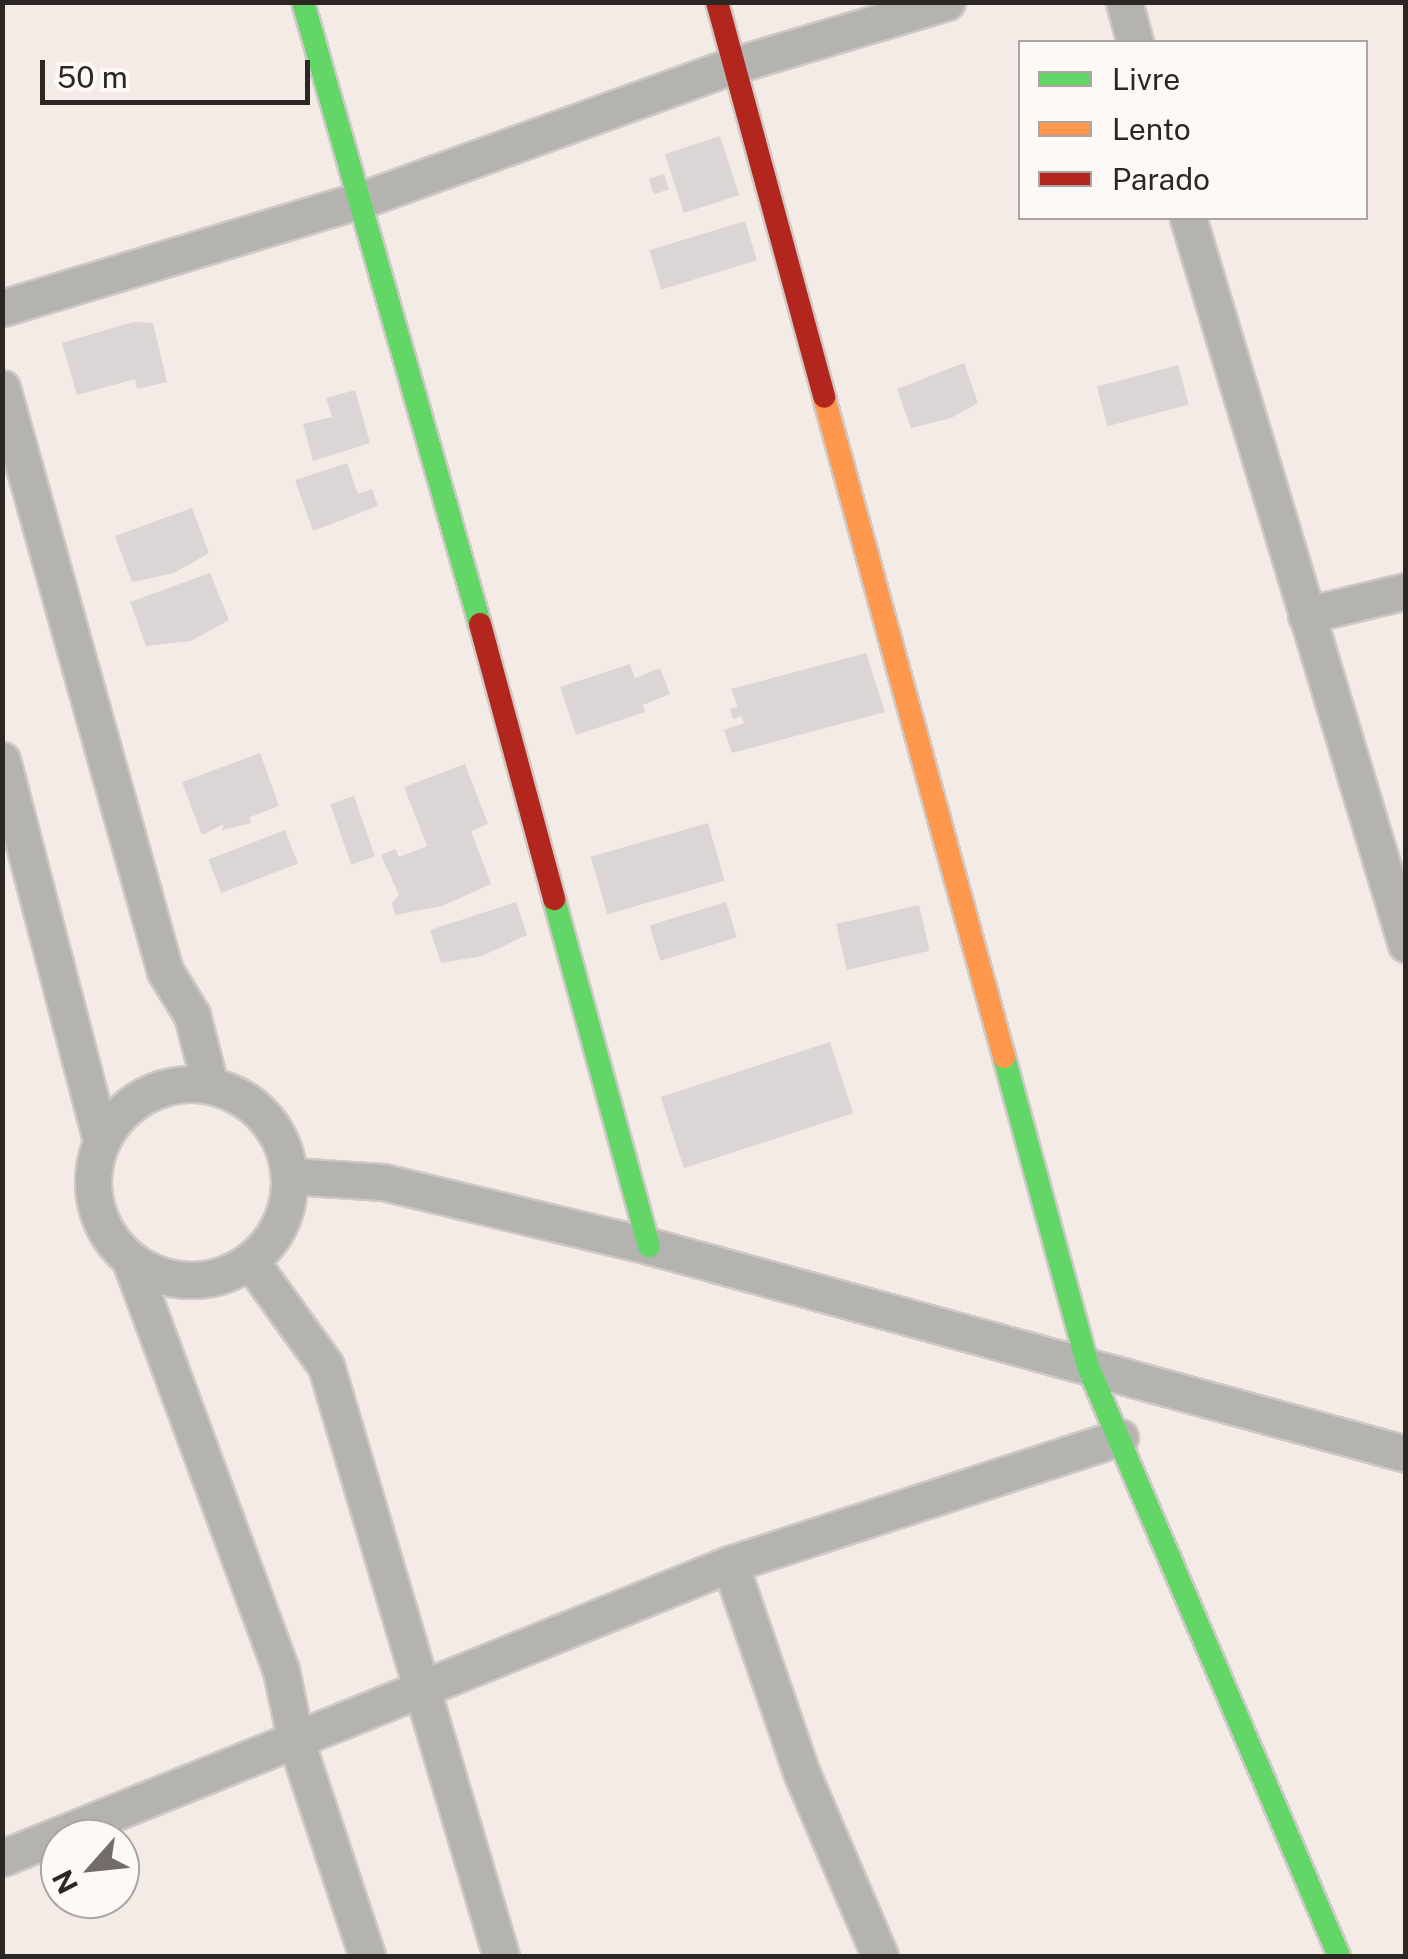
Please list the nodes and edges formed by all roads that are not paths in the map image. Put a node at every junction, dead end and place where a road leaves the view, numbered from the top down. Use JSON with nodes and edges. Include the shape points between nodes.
{"nodes":[{"id":1,"x":303,"y":2,"type":"edge"},
{"id":2,"x":717,"y":2,"type":"edge"},
{"id":3,"x":947,"y":2,"type":"edge"},
{"id":4,"x":1124,"y":2,"type":"edge"},
{"id":5,"x":1135,"y":40,"type":"edge"},
{"id":6,"x":734,"y":65,"type":"junction"},
{"id":7,"x":364,"y":199,"type":"junction"},
{"id":8,"x":1189,"y":220,"type":"edge"},
{"id":9,"x":2,"y":308,"type":"edge"},
{"id":10,"x":2,"y":388,"type":"edge"},
{"id":11,"x":1406,"y":592,"type":"edge"},
{"id":12,"x":1306,"y":615,"type":"junction"},
{"id":13,"x":2,"y":760,"type":"edge"},
{"id":14,"x":1406,"y":944,"type":"edge"},
{"id":15,"x":210,"y":1084,"type":"junction"},
{"id":16,"x":101,"y":1140,"type":"junction"},
{"id":17,"x":290,"y":1176,"type":"junction"},
{"id":18,"x":649,"y":1246,"type":"junction"},
{"id":19,"x":130,"y":1260,"type":"junction"},
{"id":20,"x":251,"y":1262,"type":"junction"},
{"id":21,"x":1089,"y":1369,"type":"junction"},
{"id":22,"x":1120,"y":1437,"type":"junction"},
{"id":23,"x":1406,"y":1454,"type":"edge"},
{"id":24,"x":730,"y":1564,"type":"junction"},
{"id":25,"x":424,"y":1690,"type":"junction"},
{"id":26,"x":295,"y":1738,"type":"junction"},
{"id":27,"x":2,"y":1858,"type":"edge"},
{"id":28,"x":367,"y":1956,"type":"edge"},
{"id":29,"x":501,"y":1956,"type":"edge"},
{"id":30,"x":880,"y":1956,"type":"edge"},
{"id":31,"x":1339,"y":1956,"type":"edge"}],
"edges":[{"from":1,"to":7,"type":"street"},
{"from":2,"to":6,"type":"street"},
{"from":3,"to":6,"type":"street"},
{"from":4,"to":5,"type":"street"},
{"from":6,"to":7,"type":"street"},
{"from":6,"to":21,"type":"street"},
{"from":7,"to":9,"type":"street"},
{"from":7,"to":18,"type":"street"},
{"from":8,"to":12,"type":"street"},
{"from":10,"to":15,"type":"street","via":[[164,971],[192,1014]]},
{"from":11,"to":12,"type":"street"},
{"from":12,"to":14,"type":"street"},
{"from":13,"to":16,"type":"street"},
{"from":15,"to":16,"type":"street","via":[[177,1084],[146,1094],[119,1113]]},
{"from":15,"to":17,"type":"street","via":[[266,1116],[283,1144]]},
{"from":16,"to":19,"type":"street","via":[[95,1204],[108,1235]]},
{"from":17,"to":18,"type":"street","via":[[383,1182]]},
{"from":17,"to":20,"type":"street","via":[[287,1209]]},
{"from":18,"to":21,"type":"street"},
{"from":19,"to":20,"type":"street","via":[[158,1276],[190,1281],[222,1277]]},
{"from":19,"to":26,"type":"street","via":[[281,1670]]},
{"from":20,"to":25,"type":"street","via":[[326,1366]]},
{"from":21,"to":22,"type":"street"},
{"from":21,"to":23,"type":"street"},
{"from":22,"to":24,"type":"street"},
{"from":22,"to":31,"type":"street"},
{"from":24,"to":25,"type":"street"},
{"from":24,"to":30,"type":"street","via":[[802,1774]]},
{"from":25,"to":26,"type":"street"},
{"from":25,"to":29,"type":"street"},
{"from":26,"to":27,"type":"street"},
{"from":26,"to":28,"type":"street"}]}
